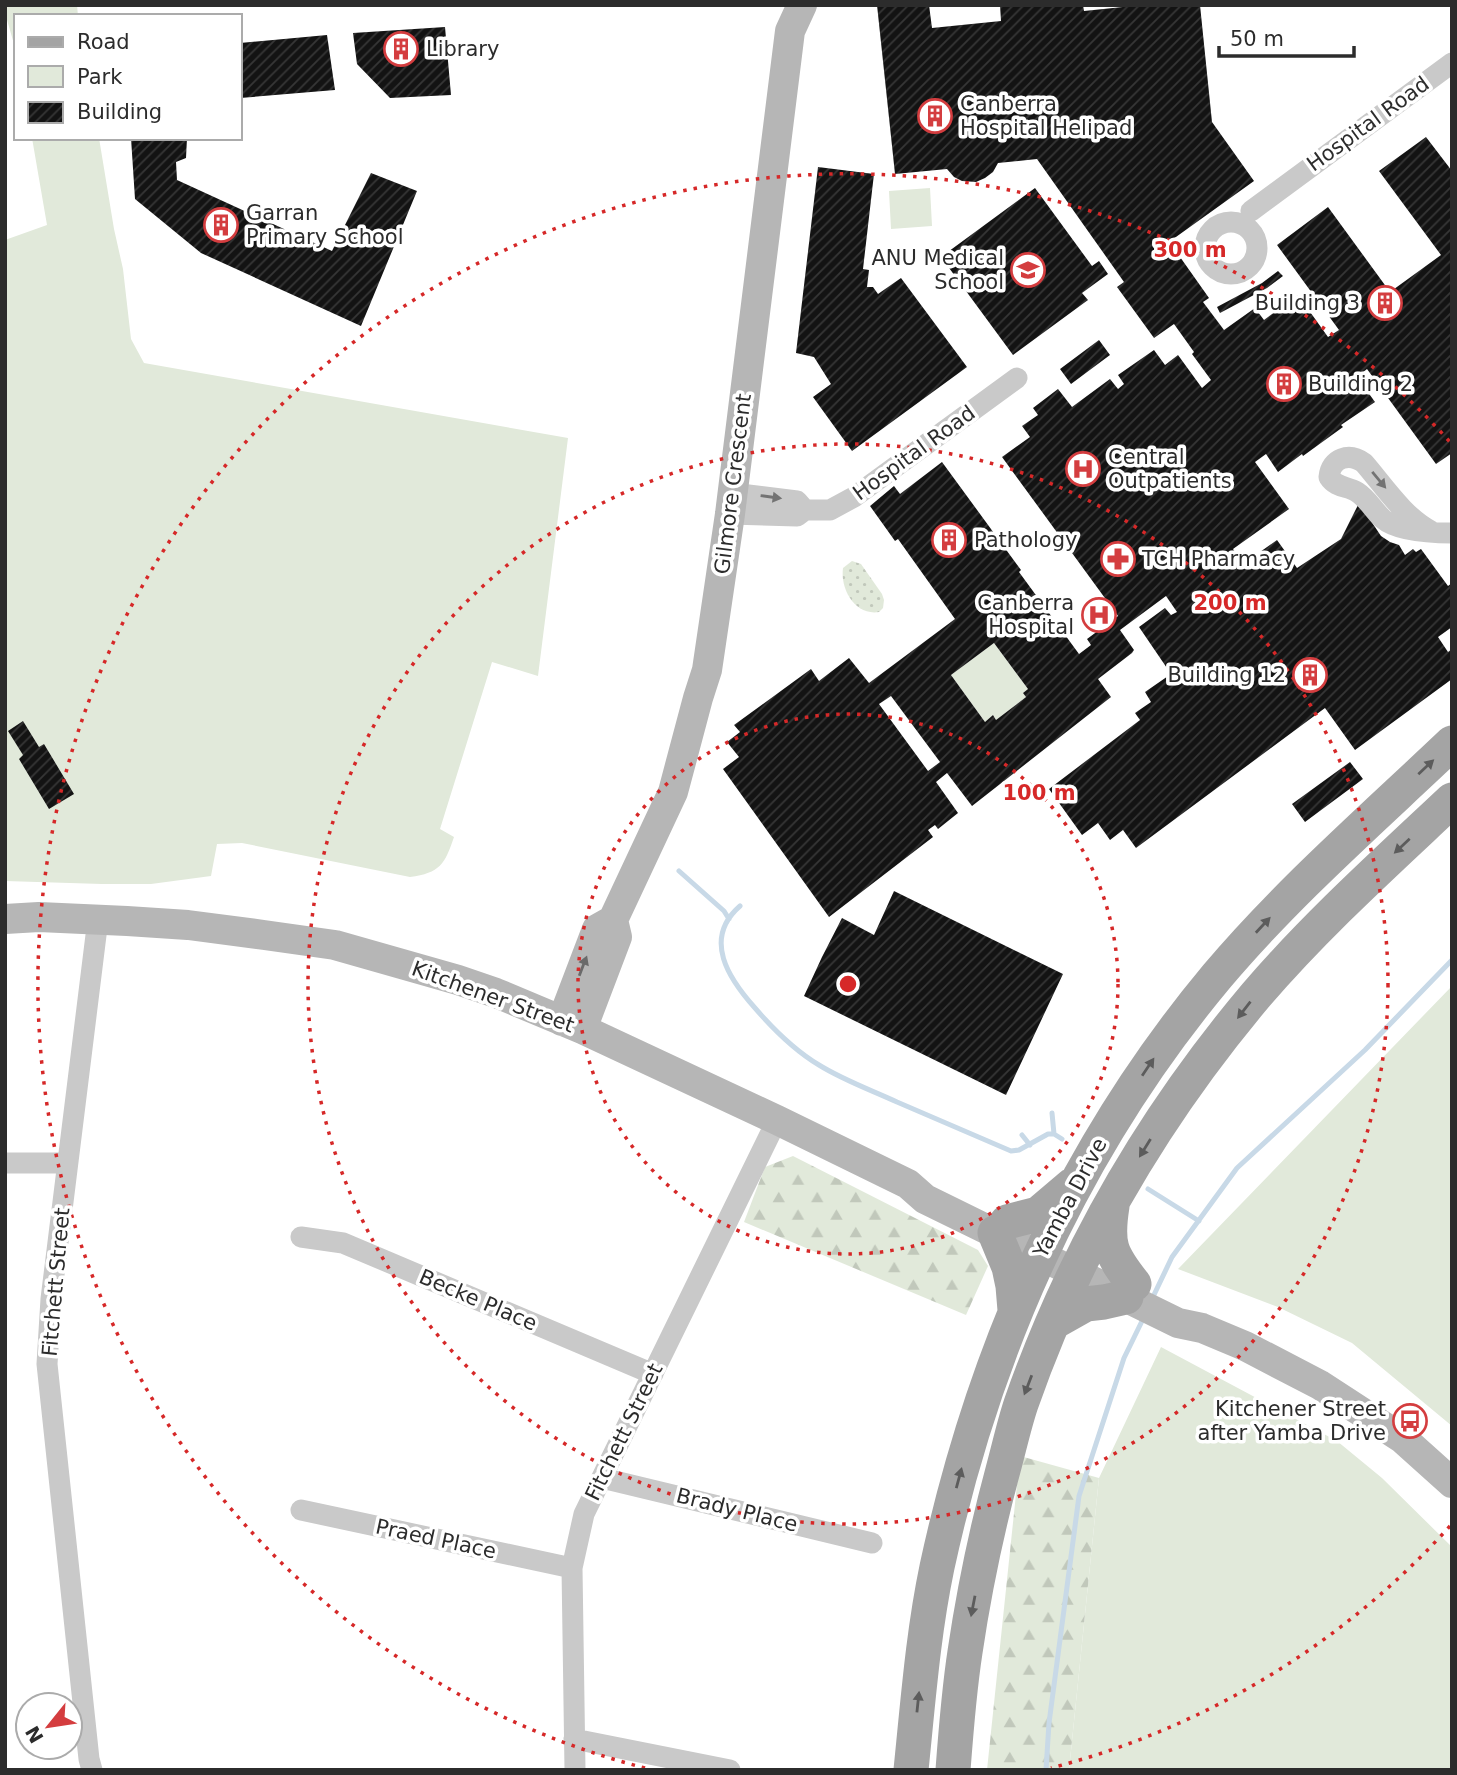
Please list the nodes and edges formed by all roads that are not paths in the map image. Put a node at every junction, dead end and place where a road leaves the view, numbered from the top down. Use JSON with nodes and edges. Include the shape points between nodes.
{"nodes":[{"id":1,"x":792,"y":14,"type":"edge"},
{"id":2,"x":1452,"y":63,"type":"edge"},
{"id":3,"x":1251,"y":211,"type":"junction"},
{"id":4,"x":1231,"y":221,"type":"junction"},
{"id":5,"x":1253,"y":234,"type":"junction"},
{"id":6,"x":1017,"y":378,"type":"dead end"},
{"id":7,"x":731,"y":504,"type":"junction"},
{"id":8,"x":1441,"y":532,"type":"edge"},
{"id":9,"x":1452,"y":744,"type":"edge"},
{"id":10,"x":1452,"y":800,"type":"edge"},
{"id":11,"x":5,"y":919,"type":"edge"},
{"id":12,"x":98,"y":919,"type":"junction"},
{"id":13,"x":572,"y":1025,"type":"junction"},
{"id":14,"x":777,"y":1120,"type":"junction"},
{"id":15,"x":5,"y":1163,"type":"edge"},
{"id":16,"x":67,"y":1163,"type":"junction"},
{"id":17,"x":1076,"y":1182,"type":"junction"},
{"id":18,"x":1112,"y":1203,"type":"junction"},
{"id":19,"x":1001,"y":1227,"type":"junction"},
{"id":20,"x":301,"y":1237,"type":"dead end"},
{"id":21,"x":1044,"y":1248,"type":"junction"},
{"id":22,"x":1078,"y":1266,"type":"junction"},
{"id":23,"x":1144,"y":1297,"type":"junction"},
{"id":24,"x":1015,"y":1313,"type":"junction"},
{"id":25,"x":1054,"y":1322,"type":"junction"},
{"id":26,"x":653,"y":1374,"type":"junction"},
{"id":27,"x":602,"y":1478,"type":"junction"},
{"id":28,"x":1452,"y":1483,"type":"edge"},
{"id":29,"x":301,"y":1510,"type":"dead end"},
{"id":30,"x":872,"y":1543,"type":"dead end"},
{"id":31,"x":572,"y":1567,"type":"junction"},
{"id":32,"x":574,"y":1739,"type":"junction"},
{"id":33,"x":92,"y":1770,"type":"edge"},
{"id":34,"x":575,"y":1770,"type":"edge"},
{"id":35,"x":730,"y":1770,"type":"edge"},
{"id":36,"x":911,"y":1770,"type":"edge"},
{"id":37,"x":953,"y":1770,"type":"edge"}],
"edges":[{"from":1,"to":7,"type":"street","name":"Gilmore Crescent"},
{"from":2,"to":3,"type":"street","name":"Hospital Road"},
{"from":3,"to":4,"type":"street","name":"Hospital Road"},
{"from":3,"to":5,"type":"street","name":"Hospital Road"},
{"from":4,"to":5,"type":"street"},
{"from":4,"to":5,"type":"street","name":"Hospital Road","via":[[1216,226],[1206,240],[1206,257],[1217,270],[1234,274],[1250,266],[1257,251]]},
{"from":6,"to":7,"type":"street","name":"Hospital Road","via":[[830,510],[805,510],[797,516]]},
{"from":7,"to":13,"type":"street","name":"Gilmore Crescent","via":[[707,670],[673,792],[613,920],[597,929]]},
{"from":8,"to":8,"type":"street","one_way":true,"via":[[1390,524],[1354,490],[1331,481],[1331,467],[1341,459],[1359,459],[1422,527]]},
{"from":17,"to":9,"type":"main road","name":"Yamba Drive","one_way":true,"via":[[1156,1054],[1217,976],[1261,926]]},
{"from":10,"to":18,"type":"main road","name":"Yamba Drive","one_way":true,"via":[[1327,918],[1256,996],[1197,1071]]},
{"from":11,"to":12,"type":"street","name":"Kitchener Street"},
{"from":12,"to":13,"type":"street","name":"Kitchener Street","via":[[188,925],[335,945],[458,979]]},
{"from":12,"to":16,"type":"street","name":"Fitchett Street"},
{"from":13,"to":14,"type":"street","name":"Kitchener Street"},
{"from":14,"to":19,"type":"street","name":"Kitchener Street","via":[[908,1184],[925,1199]]},
{"from":14,"to":26,"type":"street","name":"Fitchett Street"},
{"from":15,"to":16,"type":"street"},
{"from":16,"to":33,"type":"street","name":"Fitchett Street","via":[[47,1364]]},
{"from":17,"to":19,"type":"main road","via":[[1038,1214]]},
{"from":17,"to":21,"type":"main road","name":"Yamba Drive"},
{"from":18,"to":22,"type":"main road","name":"Yamba Drive"},
{"from":18,"to":23,"type":"main road","via":[[1108,1232],[1112,1250]]},
{"from":19,"to":21,"type":"street","name":"Kitchener Street"},
{"from":19,"to":24,"type":"main road"},
{"from":20,"to":26,"type":"street","name":"Becke Place","via":[[343,1242]]},
{"from":21,"to":22,"type":"street","name":"Kitchener Street"},
{"from":21,"to":24,"type":"main road","name":"Yamba Drive"},
{"from":22,"to":23,"type":"street","name":"Kitchener Street"},
{"from":22,"to":25,"type":"main road","name":"Yamba Drive"},
{"from":23,"to":25,"type":"main road","via":[[1086,1304]]},
{"from":23,"to":28,"type":"street","name":"Kitchener Street","via":[[1178,1322],[1245,1346],[1321,1385],[1403,1439]]},
{"from":36,"to":24,"type":"main road","name":"Yamba Drive","one_way":true,"via":[[937,1569],[978,1413]]},
{"from":25,"to":37,"type":"main road","name":"Yamba Drive","one_way":true,"via":[[1020,1407],[992,1511],[965,1652]]},
{"from":26,"to":27,"type":"street","name":"Fitchett Street"},
{"from":27,"to":30,"type":"street","name":"Brady Place"},
{"from":27,"to":31,"type":"street","name":"Fitchett Street","via":[[584,1514]]},
{"from":29,"to":31,"type":"street","name":"Praed Place"},
{"from":31,"to":32,"type":"street","name":"Fitchett Street"},
{"from":32,"to":34,"type":"street","name":"Fitchett Street"},
{"from":32,"to":35,"type":"street"}]}
